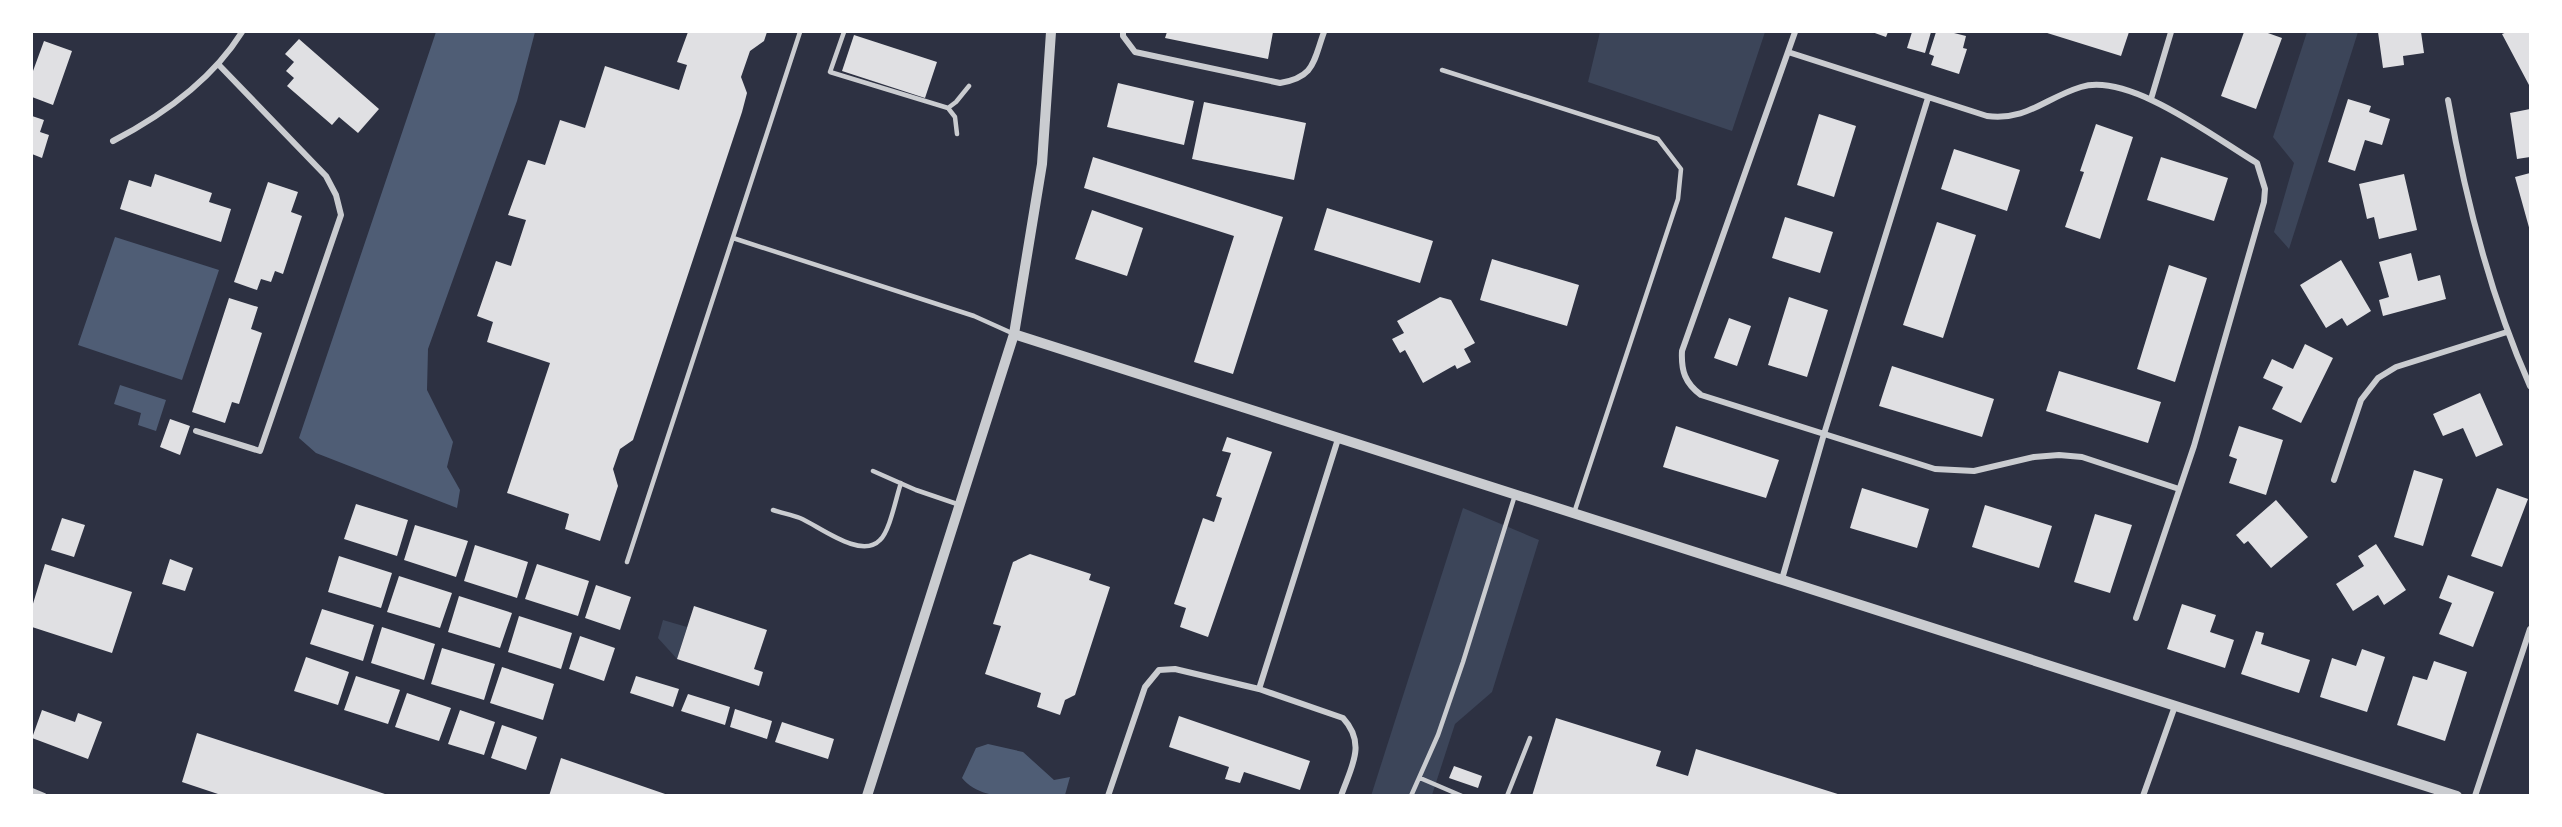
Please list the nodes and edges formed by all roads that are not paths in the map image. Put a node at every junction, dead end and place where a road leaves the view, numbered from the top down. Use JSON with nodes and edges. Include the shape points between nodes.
{"nodes":[{"id":1,"x":242,"y":32,"type":"edge"},
{"id":2,"x":800,"y":32,"type":"edge"},
{"id":3,"x":844,"y":32,"type":"edge"},
{"id":4,"x":1051,"y":32,"type":"edge"},
{"id":5,"x":1123,"y":32,"type":"edge"},
{"id":6,"x":1324,"y":32,"type":"edge"},
{"id":7,"x":1795,"y":32,"type":"edge"},
{"id":8,"x":2171,"y":32,"type":"edge"},
{"id":9,"x":1788,"y":52,"type":"junction"},
{"id":10,"x":218,"y":64,"type":"junction"},
{"id":11,"x":1443,"y":70,"type":"dead end"},
{"id":12,"x":969,"y":86,"type":"dead end"},
{"id":13,"x":1928,"y":98,"type":"junction"},
{"id":14,"x":2151,"y":99,"type":"junction"},
{"id":15,"x":2448,"y":100,"type":"dead end"},
{"id":16,"x":948,"y":108,"type":"junction"},
{"id":17,"x":957,"y":134,"type":"dead end"},
{"id":18,"x":113,"y":141,"type":"dead end"},
{"id":19,"x":733,"y":238,"type":"junction"},
{"id":20,"x":2507,"y":332,"type":"junction"},
{"id":21,"x":1014,"y":334,"type":"junction"},
{"id":22,"x":2530,"y":386,"type":"edge"},
{"id":23,"x":196,"y":431,"type":"dead end"},
{"id":24,"x":1824,"y":434,"type":"junction"},
{"id":25,"x":1338,"y":439,"type":"junction"},
{"id":26,"x":873,"y":471,"type":"dead end"},
{"id":27,"x":2334,"y":480,"type":"dead end"},
{"id":28,"x":901,"y":483,"type":"junction"},
{"id":29,"x":2179,"y":489,"type":"junction"},
{"id":30,"x":1515,"y":495,"type":"junction"},
{"id":31,"x":960,"y":505,"type":"junction"},
{"id":32,"x":773,"y":510,"type":"dead end"},
{"id":33,"x":1574,"y":514,"type":"junction"},
{"id":34,"x":627,"y":562,"type":"dead end"},
{"id":35,"x":1782,"y":579,"type":"junction"},
{"id":36,"x":2136,"y":618,"type":"dead end"},
{"id":37,"x":2530,"y":629,"type":"edge"},
{"id":38,"x":1259,"y":689,"type":"junction"},
{"id":39,"x":2176,"y":705,"type":"junction"},
{"id":40,"x":1530,"y":738,"type":"dead end"},
{"id":41,"x":1420,"y":778,"type":"junction"},
{"id":42,"x":32,"y":791,"type":"edge"},
{"id":43,"x":44,"y":795,"type":"edge"},
{"id":44,"x":867,"y":795,"type":"edge"},
{"id":45,"x":1108,"y":795,"type":"edge"},
{"id":46,"x":1341,"y":795,"type":"edge"},
{"id":47,"x":1411,"y":795,"type":"edge"},
{"id":48,"x":1462,"y":795,"type":"edge"},
{"id":49,"x":1506,"y":795,"type":"edge"},
{"id":50,"x":2143,"y":795,"type":"edge"},
{"id":51,"x":2457,"y":795,"type":"edge"},
{"id":52,"x":2475,"y":795,"type":"edge"}],
"edges":[{"from":1,"to":10,"type":"street"},
{"from":2,"to":19,"type":"lane"},
{"from":3,"to":16,"type":"lane","via":[[830,72]]},
{"from":4,"to":21,"type":"street","via":[[1042,164]]},
{"from":5,"to":6,"type":"street","via":[[1135,52],[1280,83],[1299,80],[1311,69]]},
{"from":7,"to":9,"type":"street"},
{"from":8,"to":14,"type":"street"},
{"from":9,"to":13,"type":"street"},
{"from":9,"to":24,"type":"street","via":[[1682,351],[1682,363],[1684,377],[1701,395]]},
{"from":10,"to":18,"type":"street","via":[[170,107]]},
{"from":10,"to":23,"type":"street","via":[[326,176],[341,215],[260,451]]},
{"from":11,"to":33,"type":"lane","via":[[1658,139],[1681,169],[1678,199]]},
{"from":12,"to":16,"type":"lane"},
{"from":13,"to":14,"type":"street","via":[[1986,117],[2003,118],[2024,114],[2094,84],[2114,86]]},
{"from":13,"to":24,"type":"street"},
{"from":14,"to":29,"type":"street","via":[[2257,163],[2265,189],[2226,337]]},
{"from":15,"to":20,"type":"street","via":[[2457,155]]},
{"from":16,"to":17,"type":"lane","via":[[955,117]]},
{"from":19,"to":21,"type":"lane","via":[[974,316]]},
{"from":19,"to":34,"type":"lane"},
{"from":20,"to":22,"type":"street"},
{"from":20,"to":27,"type":"street","via":[[2396,367],[2378,378],[2361,400]]},
{"from":21,"to":25,"type":"street"},
{"from":21,"to":31,"type":"street"},
{"from":24,"to":29,"type":"street","via":[[1935,469],[1974,471],[2059,455],[2082,457]]},
{"from":24,"to":35,"type":"street"},
{"from":25,"to":30,"type":"street"},
{"from":25,"to":38,"type":"street"},
{"from":26,"to":28,"type":"lane"},
{"from":28,"to":31,"type":"lane"},
{"from":28,"to":32,"type":"lane","via":[[883,538],[875,545],[865,547],[830,536],[801,518]]},
{"from":29,"to":36,"type":"street"},
{"from":30,"to":33,"type":"street"},
{"from":30,"to":41,"type":"lane","via":[[1463,662]]},
{"from":31,"to":44,"type":"street"},
{"from":33,"to":35,"type":"street"},
{"from":35,"to":39,"type":"street"},
{"from":37,"to":52,"type":"street"},
{"from":38,"to":45,"type":"street","via":[[1175,669],[1159,670],[1145,687]]},
{"from":38,"to":46,"type":"street","via":[[1343,718],[1351,727],[1358,747]]},
{"from":39,"to":50,"type":"street"},
{"from":39,"to":51,"type":"street"},
{"from":40,"to":49,"type":"lane"},
{"from":41,"to":47,"type":"lane"},
{"from":41,"to":48,"type":"lane"},
{"from":42,"to":43,"type":"street"}]}
